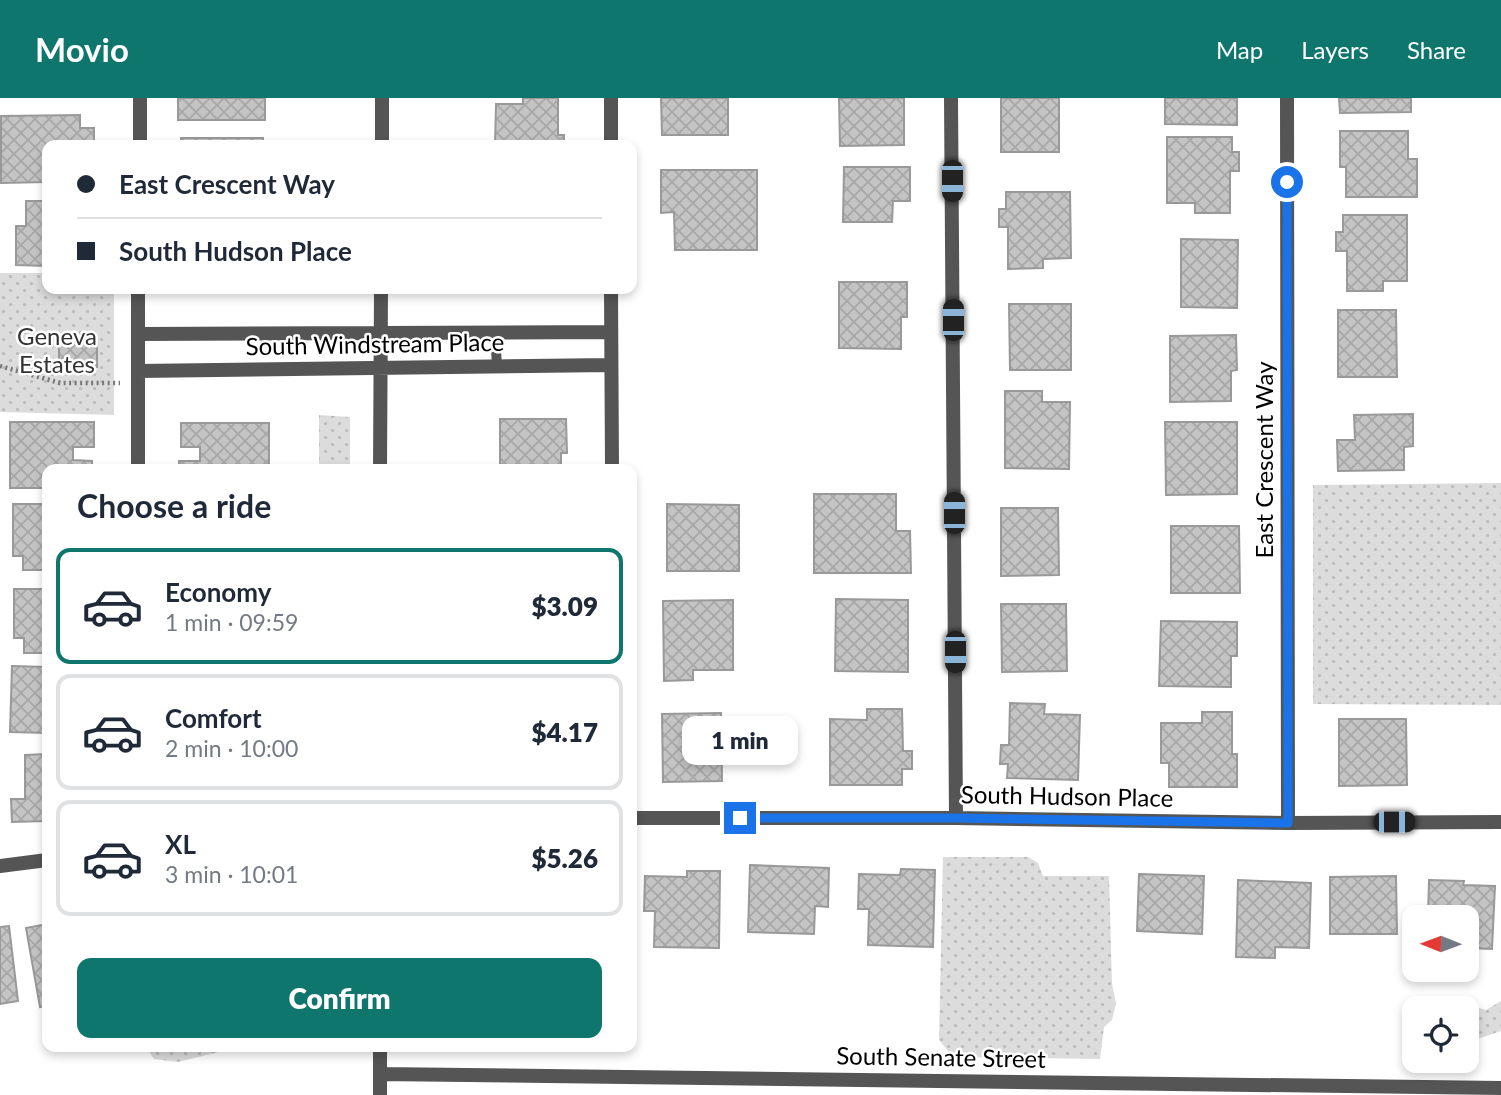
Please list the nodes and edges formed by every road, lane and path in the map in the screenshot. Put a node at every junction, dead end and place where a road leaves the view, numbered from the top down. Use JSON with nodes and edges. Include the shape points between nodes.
{"nodes":[{"id":1,"x":140,"y":98,"type":"edge"},
{"id":2,"x":382,"y":98,"type":"edge"},
{"id":3,"x":611,"y":98,"type":"edge"},
{"id":4,"x":951,"y":98,"type":"edge"},
{"id":5,"x":1287,"y":98,"type":"edge"},
{"id":6,"x":140,"y":140,"type":"edge"},
{"id":7,"x":382,"y":140,"type":"edge"},
{"id":8,"x":611,"y":140,"type":"edge"},
{"id":9,"x":138,"y":294,"type":"edge"},
{"id":10,"x":381,"y":294,"type":"edge"},
{"id":11,"x":611,"y":294,"type":"edge"},
{"id":12,"x":611,"y":332,"type":"junction"},
{"id":13,"x":380,"y":333,"type":"junction"},
{"id":14,"x":495,"y":333,"type":"junction"},
{"id":15,"x":138,"y":334,"type":"junction"},
{"id":16,"x":611,"y":365,"type":"junction"},
{"id":17,"x":0,"y":366,"type":"edge"},
{"id":18,"x":497,"y":366,"type":"junction"},
{"id":19,"x":380,"y":368,"type":"junction"},
{"id":20,"x":138,"y":377,"type":"junction"},
{"id":21,"x":138,"y":464,"type":"edge"},
{"id":22,"x":380,"y":464,"type":"edge"},
{"id":23,"x":612,"y":464,"type":"edge"},
{"id":24,"x":637,"y":818,"type":"edge"},
{"id":25,"x":956,"y":818,"type":"junction"},
{"id":26,"x":1501,"y":822,"type":"edge"},
{"id":27,"x":1288,"y":823,"type":"junction"},
{"id":28,"x":42,"y":861,"type":"edge"},
{"id":29,"x":0,"y":866,"type":"edge"},
{"id":30,"x":380,"y":1052,"type":"edge"},
{"id":31,"x":380,"y":1074,"type":"junction"},
{"id":32,"x":1501,"y":1088,"type":"edge"},
{"id":33,"x":380,"y":1095,"type":"edge"}],
"edges":[{"from":1,"to":6,"type":"street"},
{"from":2,"to":7,"type":"street"},
{"from":3,"to":8,"type":"street"},
{"from":4,"to":25,"type":"street"},
{"from":5,"to":27,"type":"street","name":"East Crescent Way"},
{"from":9,"to":15,"type":"street"},
{"from":10,"to":13,"type":"street"},
{"from":11,"to":12,"type":"street"},
{"from":12,"to":14,"type":"street","name":"South Windstream Place"},
{"from":12,"to":16,"type":"street"},
{"from":13,"to":14,"type":"street","name":"South Windstream Place"},
{"from":13,"to":15,"type":"street","name":"South Windstream Place"},
{"from":13,"to":19,"type":"street"},
{"from":14,"to":18,"type":"lane"},
{"from":15,"to":20,"type":"street"},
{"from":16,"to":18,"type":"street","name":"South Windstream Place"},
{"from":16,"to":23,"type":"street"},
{"from":17,"to":20,"type":"path","via":[[60,383]]},
{"from":18,"to":19,"type":"street","name":"South Windstream Place"},
{"from":19,"to":20,"type":"street","name":"South Windstream Place"},
{"from":19,"to":22,"type":"street"},
{"from":20,"to":21,"type":"street"},
{"from":24,"to":25,"type":"street","name":"South Hudson Place"},
{"from":25,"to":27,"type":"street","name":"South Hudson Place"},
{"from":26,"to":27,"type":"street","name":"South Hudson Place"},
{"from":28,"to":29,"type":"street"},
{"from":30,"to":31,"type":"street"},
{"from":31,"to":32,"type":"street","name":"South Senate Street"},
{"from":31,"to":33,"type":"street"}]}
